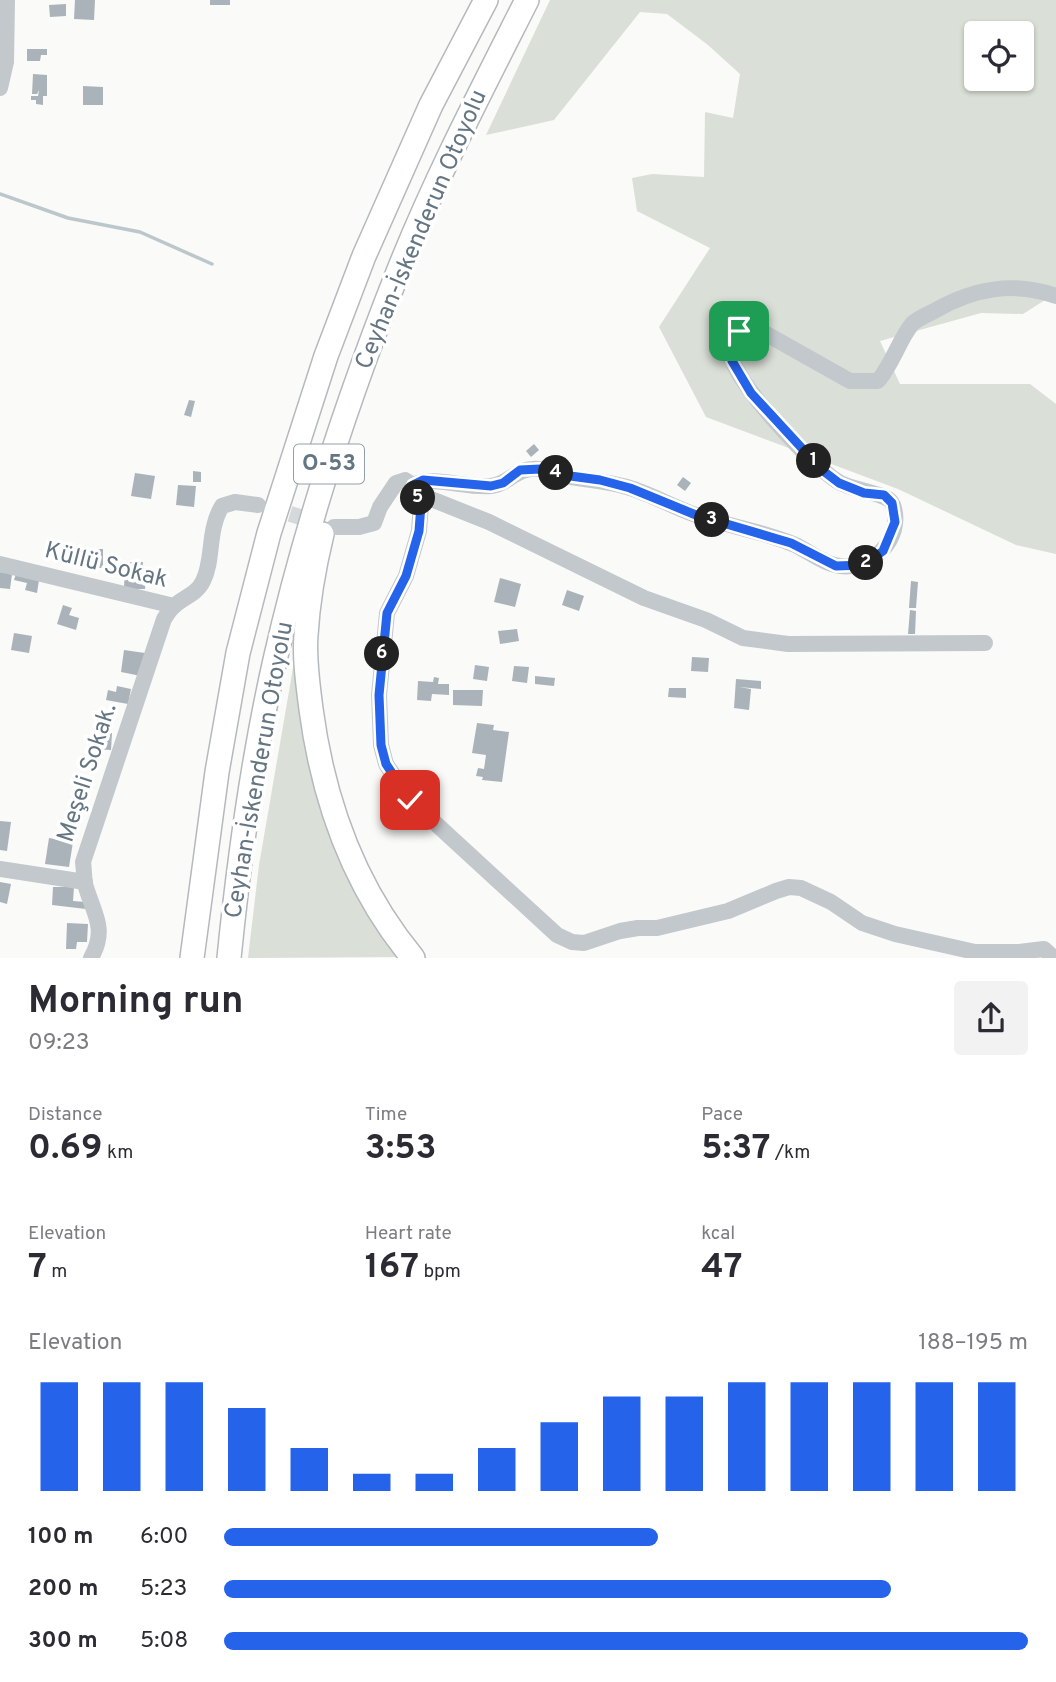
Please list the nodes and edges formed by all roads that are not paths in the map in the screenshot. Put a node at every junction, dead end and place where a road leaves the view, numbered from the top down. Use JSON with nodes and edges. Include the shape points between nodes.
{"nodes":[{"id":1,"x":7,"y":0,"type":"edge"},
{"id":2,"x":485,"y":0,"type":"edge"},
{"id":3,"x":527,"y":0,"type":"edge"},
{"id":4,"x":3,"y":42,"type":"edge"},
{"id":5,"x":0,"y":88,"type":"edge"},
{"id":6,"x":399,"y":270,"type":"junction"},
{"id":7,"x":1056,"y":296,"type":"edge"},
{"id":8,"x":414,"y":489,"type":"junction"},
{"id":9,"x":258,"y":505,"type":"tunnel mouth"},
{"id":10,"x":334,"y":527,"type":"tunnel mouth"},
{"id":11,"x":0,"y":564,"type":"edge"},
{"id":12,"x":174,"y":606,"type":"junction"},
{"id":13,"x":985,"y":643,"type":"dead end"},
{"id":14,"x":0,"y":869,"type":"edge"},
{"id":15,"x":85,"y":882,"type":"junction"},
{"id":16,"x":1054,"y":950,"type":"edge"},
{"id":17,"x":91,"y":957,"type":"edge"},
{"id":18,"x":192,"y":957,"type":"edge"},
{"id":19,"x":229,"y":957,"type":"edge"},
{"id":20,"x":412,"y":957,"type":"edge"}],
"edges":[{"from":1,"to":4,"type":"street"},
{"from":2,"to":18,"type":"highway","name":"Ceyhan-İskenderun Otoyolu","number":"O-53","via":[[431,105],[365,256],[326,356],[269,533],[233,680]]},
{"from":3,"to":6,"type":"highway","name":"Ceyhan-İskenderun Otoyolu","number":"O-53","via":[[464,121]]},
{"from":4,"to":5,"type":"street","via":[[6,62]]},
{"from":6,"to":19,"type":"highway","name":"Ceyhan-İskenderun Otoyolu","number":"O-53","via":[[332,455],[275,661],[251,791]]},
{"from":6,"to":20,"type":"highway","via":[[328,511],[306,636],[316,742],[329,799],[371,897]]},
{"from":7,"to":8,"type":"street","via":[[1033,288],[993,288],[942,307],[913,323],[878,381],[850,381],[761,331],[739,331],[729,341],[732,361],[751,393],[822,470],[839,483],[884,495],[892,503],[895,522],[883,551],[864,565],[836,566],[791,543],[696,515],[630,488],[540,469],[520,470],[491,486],[423,480]]},
{"from":8,"to":10,"type":"street","via":[[405,480],[396,483],[374,523]]},
{"from":8,"to":13,"type":"street","via":[[644,598],[743,638],[788,644]]},
{"from":8,"to":16,"type":"street","via":[[421,505],[419,531],[406,576],[387,613],[383,645],[380,720],[386,764],[410,800],[557,934],[584,943],[620,931],[657,928],[728,911],[789,887],[801,888],[862,923],[895,934],[975,951]]},
{"from":9,"to":12,"type":"street","name":"Küllü Sokak","via":[[235,502],[222,506],[216,516],[205,577],[200,587]]},
{"from":11,"to":12,"type":"street","name":"Küllü Sokak"},
{"from":12,"to":15,"type":"street","name":"Meşeli Sokak.","via":[[164,619],[83,862]]},
{"from":14,"to":15,"type":"street"},
{"from":15,"to":17,"type":"street","name":"Meşeli Sokak.","via":[[100,932]]}]}
